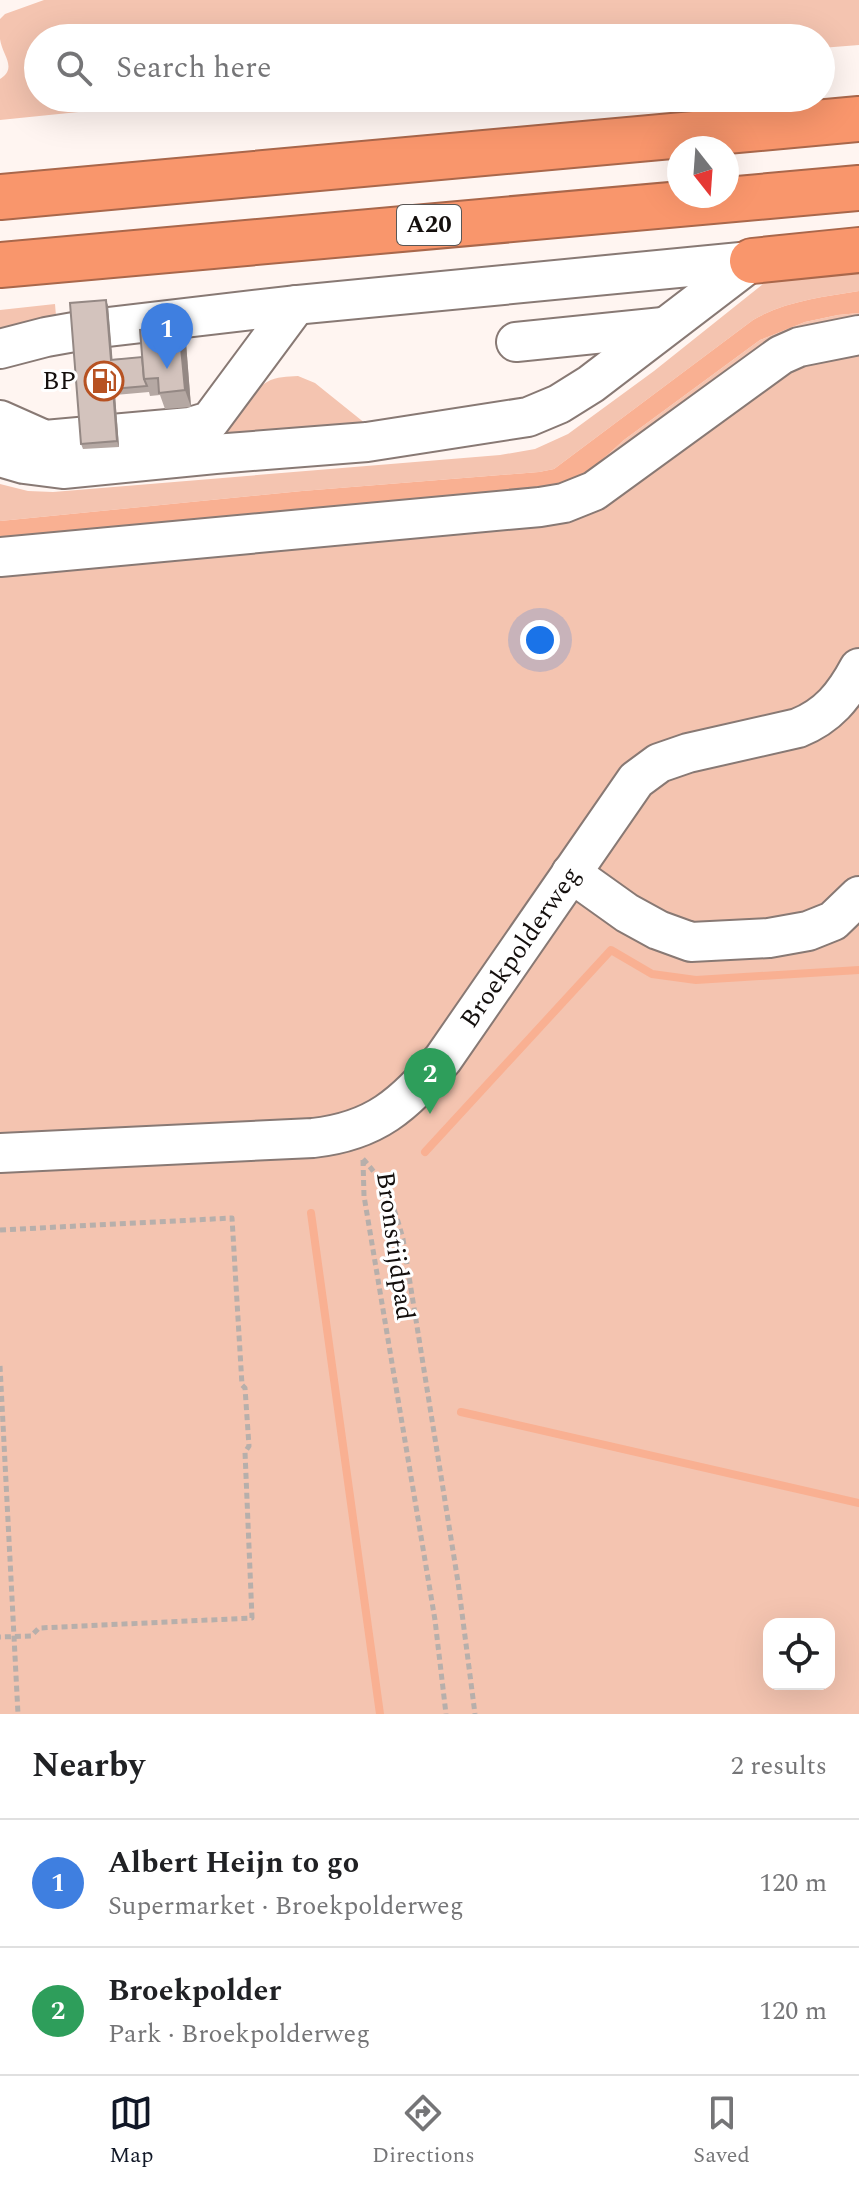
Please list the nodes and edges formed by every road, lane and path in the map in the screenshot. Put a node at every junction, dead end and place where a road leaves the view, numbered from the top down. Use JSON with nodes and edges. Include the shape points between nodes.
{"nodes":[{"id":1,"x":859,"y":119,"type":"edge"},
{"id":2,"x":859,"y":188,"type":"edge"},
{"id":3,"x":0,"y":197,"type":"edge"},
{"id":4,"x":859,"y":250,"type":"edge"},
{"id":5,"x":752,"y":261,"type":"junction"},
{"id":6,"x":0,"y":265,"type":"edge"},
{"id":7,"x":451,"y":292,"type":"junction"},
{"id":8,"x":592,"y":297,"type":"dead end"},
{"id":9,"x":296,"y":305,"type":"junction"},
{"id":10,"x":663,"y":327,"type":"junction"},
{"id":11,"x":859,"y":335,"type":"edge"},
{"id":12,"x":516,"y":342,"type":"dead end"},
{"id":13,"x":0,"y":349,"type":"edge"},
{"id":14,"x":0,"y":420,"type":"edge"},
{"id":15,"x":0,"y":457,"type":"edge"},
{"id":16,"x":0,"y":557,"type":"edge"},
{"id":17,"x":859,"y":668,"type":"edge"},
{"id":18,"x":571,"y":873,"type":"junction"},
{"id":19,"x":859,"y":896,"type":"edge"},
{"id":20,"x":0,"y":1153,"type":"edge"},
{"id":21,"x":0,"y":1230,"type":"edge"},
{"id":22,"x":0,"y":1366,"type":"edge"},
{"id":23,"x":0,"y":1637,"type":"edge"},
{"id":24,"x":14,"y":1637,"type":"junction"},
{"id":25,"x":18,"y":1714,"type":"edge"},
{"id":26,"x":446,"y":1714,"type":"edge"},
{"id":27,"x":475,"y":1714,"type":"edge"}],
"edges":[{"from":1,"to":3,"type":"highway"},
{"from":2,"to":6,"type":"highway","number":"A20"},
{"from":4,"to":5,"type":"highway"},
{"from":5,"to":7,"type":"street"},
{"from":5,"to":10,"type":"street"},
{"from":7,"to":8,"type":"street","via":[[473,309]]},
{"from":7,"to":9,"type":"street"},
{"from":9,"to":13,"type":"street","via":[[91,329]]},
{"from":9,"to":14,"type":"street","via":[[210,421],[45,440]]},
{"from":10,"to":12,"type":"street"},
{"from":10,"to":15,"type":"street","via":[[591,384],[528,417],[367,442],[63,469]]},
{"from":11,"to":16,"type":"street","via":[[781,355],[594,491],[564,503]]},
{"from":17,"to":18,"type":"street","name":"Broekpolderweg","via":[[842,697],[813,722],[659,763],[636,780]]},
{"from":18,"to":19,"type":"street","via":[[627,913],[691,942],[808,931],[833,921]]},
{"from":18,"to":20,"type":"street","name":"Broekpolderweg","via":[[443,1059],[385,1115],[351,1132]]},
{"from":21,"to":24,"type":"path","via":[[232,1218],[249,1446],[245,1452],[252,1618],[39,1628],[31,1636]]},
{"from":22,"to":24,"type":"path"},
{"from":23,"to":24,"type":"path"},
{"from":24,"to":25,"type":"path"},
{"from":26,"to":27,"type":"path","name":"Bronstijdpad","via":[[364,1196],[363,1159],[394,1206],[403,1239]]}]}
